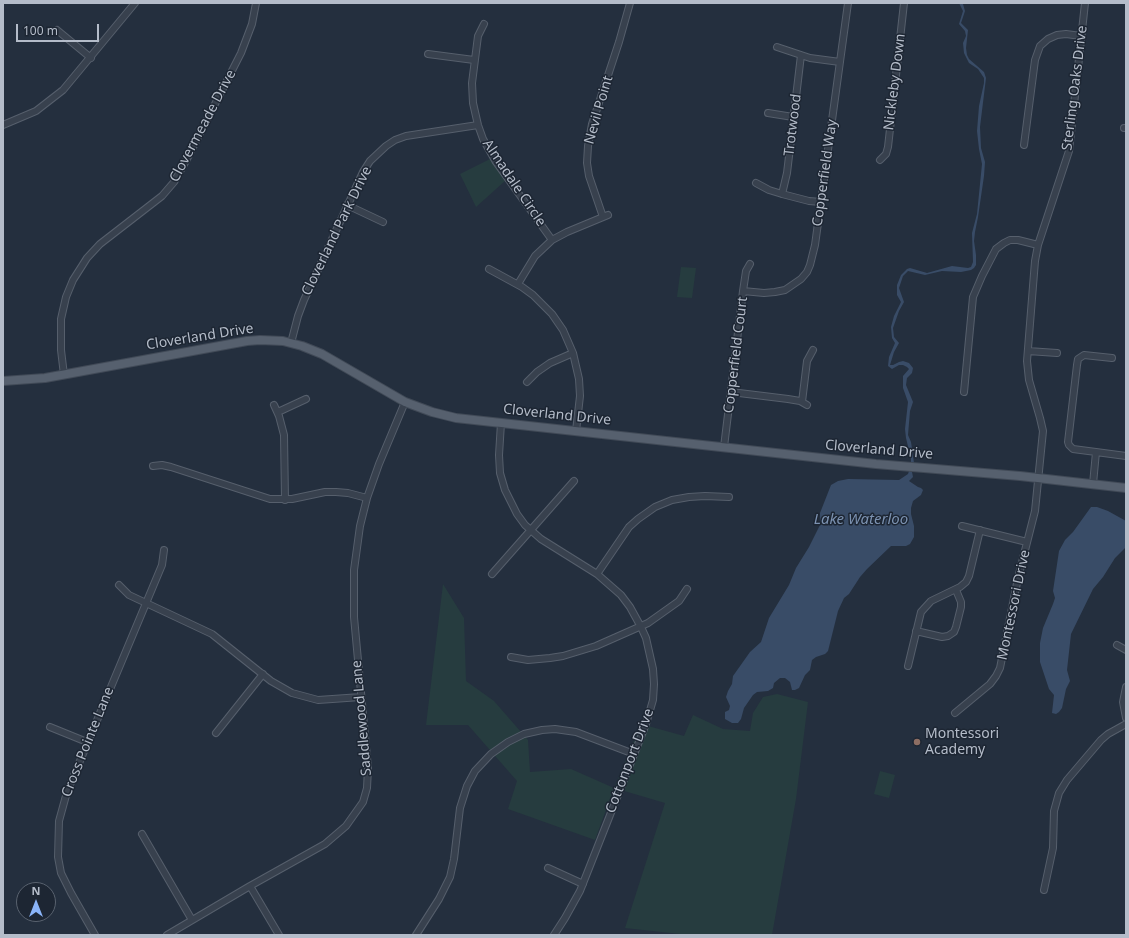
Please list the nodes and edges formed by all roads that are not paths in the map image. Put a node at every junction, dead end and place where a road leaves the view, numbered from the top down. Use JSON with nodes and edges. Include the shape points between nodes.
{"nodes":[{"id":1,"x":135,"y":3,"type":"edge"},
{"id":2,"x":256,"y":3,"type":"edge"},
{"id":3,"x":630,"y":3,"type":"edge"},
{"id":4,"x":848,"y":3,"type":"edge"},
{"id":5,"x":904,"y":3,"type":"edge"},
{"id":6,"x":1085,"y":3,"type":"edge"},
{"id":7,"x":484,"y":24,"type":"dead end"},
{"id":8,"x":57,"y":30,"type":"dead end"},
{"id":9,"x":1082,"y":36,"type":"junction"},
{"id":10,"x":777,"y":46,"type":"dead end"},
{"id":11,"x":428,"y":54,"type":"dead end"},
{"id":12,"x":801,"y":55,"type":"junction"},
{"id":13,"x":91,"y":58,"type":"junction"},
{"id":14,"x":474,"y":60,"type":"junction"},
{"id":15,"x":840,"y":62,"type":"junction"},
{"id":16,"x":768,"y":114,"type":"dead end"},
{"id":17,"x":793,"y":117,"type":"junction"},
{"id":18,"x":3,"y":125,"type":"edge"},
{"id":19,"x":478,"y":125,"type":"junction"},
{"id":20,"x":1024,"y":145,"type":"dead end"},
{"id":21,"x":880,"y":160,"type":"dead end"},
{"id":22,"x":756,"y":183,"type":"dead end"},
{"id":23,"x":782,"y":194,"type":"junction"},
{"id":24,"x":821,"y":202,"type":"junction"},
{"id":25,"x":347,"y":205,"type":"junction"},
{"id":26,"x":383,"y":222,"type":"dead end"},
{"id":27,"x":552,"y":240,"type":"junction"},
{"id":28,"x":1038,"y":245,"type":"junction"},
{"id":29,"x":750,"y":264,"type":"dead end"},
{"id":30,"x":489,"y":269,"type":"dead end"},
{"id":31,"x":518,"y":284,"type":"junction"},
{"id":32,"x":743,"y":291,"type":"junction"},
{"id":33,"x":291,"y":343,"type":"junction"},
{"id":34,"x":813,"y":350,"type":"dead end"},
{"id":35,"x":1028,"y":351,"type":"junction"},
{"id":36,"x":573,"y":353,"type":"junction"},
{"id":37,"x":1057,"y":353,"type":"dead end"},
{"id":38,"x":1112,"y":358,"type":"dead end"},
{"id":39,"x":64,"y":375,"type":"junction"},
{"id":40,"x":3,"y":381,"type":"edge"},
{"id":41,"x":527,"y":382,"type":"dead end"},
{"id":42,"x":731,"y":392,"type":"junction"},
{"id":43,"x":964,"y":392,"type":"dead end"},
{"id":44,"x":306,"y":398,"type":"dead end"},
{"id":45,"x":405,"y":402,"type":"junction"},
{"id":46,"x":274,"y":405,"type":"dead end"},
{"id":47,"x":278,"y":412,"type":"junction"},
{"id":48,"x":502,"y":423,"type":"junction"},
{"id":49,"x":576,"y":431,"type":"junction"},
{"id":50,"x":724,"y":447,"type":"junction"},
{"id":51,"x":1096,"y":452,"type":"junction"},
{"id":52,"x":1126,"y":456,"type":"edge"},
{"id":53,"x":153,"y":466,"type":"dead end"},
{"id":54,"x":1039,"y":478,"type":"junction"},
{"id":55,"x":574,"y":481,"type":"dead end"},
{"id":56,"x":1092,"y":484,"type":"junction"},
{"id":57,"x":1126,"y":488,"type":"edge"},
{"id":58,"x":729,"y":497,"type":"dead end"},
{"id":59,"x":367,"y":498,"type":"junction"},
{"id":60,"x":285,"y":500,"type":"junction"},
{"id":61,"x":962,"y":526,"type":"dead end"},
{"id":62,"x":980,"y":530,"type":"junction"},
{"id":63,"x":531,"y":531,"type":"junction"},
{"id":64,"x":1027,"y":542,"type":"junction"},
{"id":65,"x":164,"y":550,"type":"dead end"},
{"id":66,"x":492,"y":574,"type":"dead end"},
{"id":67,"x":597,"y":574,"type":"junction"},
{"id":68,"x":119,"y":585,"type":"dead end"},
{"id":69,"x":687,"y":589,"type":"dead end"},
{"id":70,"x":956,"y":590,"type":"junction"},
{"id":71,"x":147,"y":603,"type":"junction"},
{"id":72,"x":641,"y":627,"type":"junction"},
{"id":73,"x":916,"y":631,"type":"junction"},
{"id":74,"x":1117,"y":645,"type":"dead end"},
{"id":75,"x":1126,"y":650,"type":"edge"},
{"id":76,"x":511,"y":657,"type":"dead end"},
{"id":77,"x":908,"y":666,"type":"dead end"},
{"id":78,"x":263,"y":674,"type":"junction"},
{"id":79,"x":1126,"y":687,"type":"edge"},
{"id":80,"x":361,"y":697,"type":"junction"},
{"id":81,"x":955,"y":713,"type":"dead end"},
{"id":82,"x":1126,"y":718,"type":"edge"},
{"id":83,"x":1126,"y":724,"type":"edge"},
{"id":84,"x":50,"y":727,"type":"dead end"},
{"id":85,"x":216,"y":733,"type":"dead end"},
{"id":86,"x":87,"y":742,"type":"junction"},
{"id":87,"x":634,"y":754,"type":"junction"},
{"id":88,"x":142,"y":834,"type":"dead end"},
{"id":89,"x":548,"y":868,"type":"dead end"},
{"id":90,"x":583,"y":884,"type":"junction"},
{"id":91,"x":250,"y":886,"type":"junction"},
{"id":92,"x":1044,"y":890,"type":"dead end"},
{"id":93,"x":192,"y":920,"type":"junction"},
{"id":94,"x":95,"y":935,"type":"edge"},
{"id":95,"x":167,"y":935,"type":"edge"},
{"id":96,"x":279,"y":935,"type":"edge"},
{"id":97,"x":416,"y":935,"type":"edge"},
{"id":98,"x":554,"y":935,"type":"edge"}],
"edges":[{"from":1,"to":13,"type":"street"},
{"from":2,"to":39,"type":"street","name":"Clovermeade Drive","via":[[252,24],[240,53],[174,182],[162,196],[95,249],[73,280],[61,319]]},
{"from":3,"to":27,"type":"street","name":"Nevil Point","via":[[620,42],[592,124],[588,146],[589,176],[605,216]]},
{"from":4,"to":15,"type":"street","name":"Copperfield Way"},
{"from":5,"to":21,"type":"street","name":"Nickleby Down","via":[[888,147]]},
{"from":6,"to":9,"type":"street","name":"Sterling Oaks Drive"},
{"from":7,"to":14,"type":"street","name":"Almadale Circle","via":[[478,34]]},
{"from":8,"to":13,"type":"street"},
{"from":9,"to":20,"type":"street","via":[[1057,35],[1040,46],[1035,60]]},
{"from":9,"to":28,"type":"street","name":"Sterling Oaks Drive","via":[[1069,151]]},
{"from":10,"to":12,"type":"street"},
{"from":11,"to":14,"type":"street"},
{"from":12,"to":15,"type":"street"},
{"from":12,"to":17,"type":"street","name":"Trotwood"},
{"from":13,"to":18,"type":"street","via":[[70,84],[49,102],[30,115]]},
{"from":14,"to":19,"type":"street","name":"Almadale Circle","via":[[472,98]]},
{"from":15,"to":24,"type":"street","name":"Copperfield Way"},
{"from":16,"to":17,"type":"street"},
{"from":17,"to":23,"type":"street","name":"Trotwood"},
{"from":19,"to":25,"type":"street","name":"Cloverland Park Drive","via":[[421,133],[395,140],[370,161]]},
{"from":19,"to":27,"type":"street","name":"Almadale Circle","via":[[496,162]]},
{"from":22,"to":23,"type":"street"},
{"from":23,"to":24,"type":"street"},
{"from":24,"to":32,"type":"street","name":"Copperfield Way","via":[[813,257],[801,279],[785,290],[764,293]]},
{"from":25,"to":26,"type":"street"},
{"from":25,"to":33,"type":"street","name":"Cloverland Park Drive","via":[[304,300]]},
{"from":27,"to":31,"type":"street","via":[[535,256]]},
{"from":28,"to":35,"type":"street","name":"Sterling Oaks Drive"},
{"from":28,"to":43,"type":"street","via":[[1018,240],[1004,242],[996,249],[982,276],[973,297]]},
{"from":29,"to":32,"type":"street","name":"Copperfield Court","via":[[746,271]]},
{"from":30,"to":31,"type":"street"},
{"from":31,"to":36,"type":"street","via":[[552,314],[563,330]]},
{"from":32,"to":42,"type":"street","name":"Copperfield Court"},
{"from":33,"to":39,"type":"main road","name":"Cloverland Drive","via":[[247,341]]},
{"from":33,"to":45,"type":"main road","name":"Cloverland Drive","via":[[322,354]]},
{"from":34,"to":42,"type":"street","via":[[807,361],[805,404],[788,399]]},
{"from":35,"to":37,"type":"street"},
{"from":35,"to":54,"type":"street","name":"Sterling Oaks Drive","via":[[1028,376],[1043,431]]},
{"from":36,"to":41,"type":"street","via":[[550,363]]},
{"from":36,"to":49,"type":"street","via":[[580,392]]},
{"from":38,"to":51,"type":"street","via":[[1084,355],[1078,359],[1076,365],[1068,443],[1075,450]]},
{"from":39,"to":40,"type":"main road","name":"Cloverland Drive"},
{"from":42,"to":50,"type":"street","name":"Copperfield Court"},
{"from":44,"to":47,"type":"street"},
{"from":45,"to":48,"type":"main road","name":"Cloverland Drive","via":[[449,416]]},
{"from":45,"to":59,"type":"street","name":"Saddlewood Lane"},
{"from":46,"to":47,"type":"street"},
{"from":47,"to":60,"type":"street","via":[[284,435]]},
{"from":48,"to":49,"type":"main road","name":"Cloverland Drive"},
{"from":48,"to":63,"type":"street","name":"Cottonport Drive","via":[[499,455],[502,483],[517,514]]},
{"from":49,"to":50,"type":"main road","name":"Cloverland Drive"},
{"from":50,"to":54,"type":"main road","name":"Cloverland Drive"},
{"from":51,"to":52,"type":"street"},
{"from":51,"to":56,"type":"street"},
{"from":53,"to":60,"type":"street","via":[[166,465],[270,499]]},
{"from":54,"to":56,"type":"main road","name":"Cloverland Drive"},
{"from":54,"to":64,"type":"street","name":"Montessori Drive","via":[[1035,511]]},
{"from":55,"to":63,"type":"street"},
{"from":56,"to":57,"type":"main road","name":"Cloverland Drive"},
{"from":58,"to":67,"type":"street","via":[[689,497],[655,507],[629,527]]},
{"from":59,"to":60,"type":"street","via":[[331,492]]},
{"from":59,"to":80,"type":"street","name":"Saddlewood Lane","via":[[358,540],[354,584],[354,618]]},
{"from":61,"to":62,"type":"street"},
{"from":62,"to":64,"type":"street"},
{"from":62,"to":70,"type":"street","via":[[969,577]]},
{"from":63,"to":66,"type":"street"},
{"from":63,"to":67,"type":"street","name":"Cottonport Drive"},
{"from":64,"to":81,"type":"street","name":"Montessori Drive","via":[[1000,668],[990,684]]},
{"from":65,"to":71,"type":"street","name":"Cross Pointe Lane","via":[[162,565]]},
{"from":67,"to":72,"type":"street","name":"Cottonport Drive","via":[[626,601]]},
{"from":68,"to":71,"type":"street","via":[[129,595]]},
{"from":69,"to":72,"type":"street","via":[[679,600]]},
{"from":70,"to":73,"type":"street","via":[[925,606]]},
{"from":70,"to":73,"type":"street","via":[[961,607],[953,633],[942,637]]},
{"from":71,"to":78,"type":"street","via":[[208,631]]},
{"from":71,"to":86,"type":"street","name":"Cross Pointe Lane"},
{"from":72,"to":76,"type":"street","via":[[591,648],[563,656],[528,660]]},
{"from":72,"to":87,"type":"street","name":"Cottonport Drive","via":[[651,658],[654,692],[649,715]]},
{"from":73,"to":77,"type":"street"},
{"from":74,"to":75,"type":"street"},
{"from":78,"to":80,"type":"street","via":[[292,693],[314,700]]},
{"from":78,"to":85,"type":"street"},
{"from":79,"to":82,"type":"street","via":[[1123,704]]},
{"from":80,"to":91,"type":"street","name":"Saddlewood Lane","via":[[368,774],[366,793],[359,810],[326,844]]},
{"from":83,"to":92,"type":"street","via":[[1101,740],[1059,793],[1054,811],[1053,848]]},
{"from":84,"to":86,"type":"street"},
{"from":86,"to":94,"type":"street","name":"Cross Pointe Lane","via":[[62,808],[58,826],[58,857],[67,887]]},
{"from":87,"to":90,"type":"street","name":"Cottonport Drive"},
{"from":87,"to":97,"type":"street","via":[[576,732],[554,729],[524,734],[491,754],[467,786],[460,808],[450,877]]},
{"from":88,"to":93,"type":"street"},
{"from":89,"to":90,"type":"street"},
{"from":90,"to":98,"type":"street","name":"Cottonport Drive","via":[[566,918]]},
{"from":91,"to":93,"type":"street","name":"Saddlewood Lane"},
{"from":91,"to":96,"type":"street"},
{"from":93,"to":95,"type":"street","name":"Saddlewood Lane"}]}
